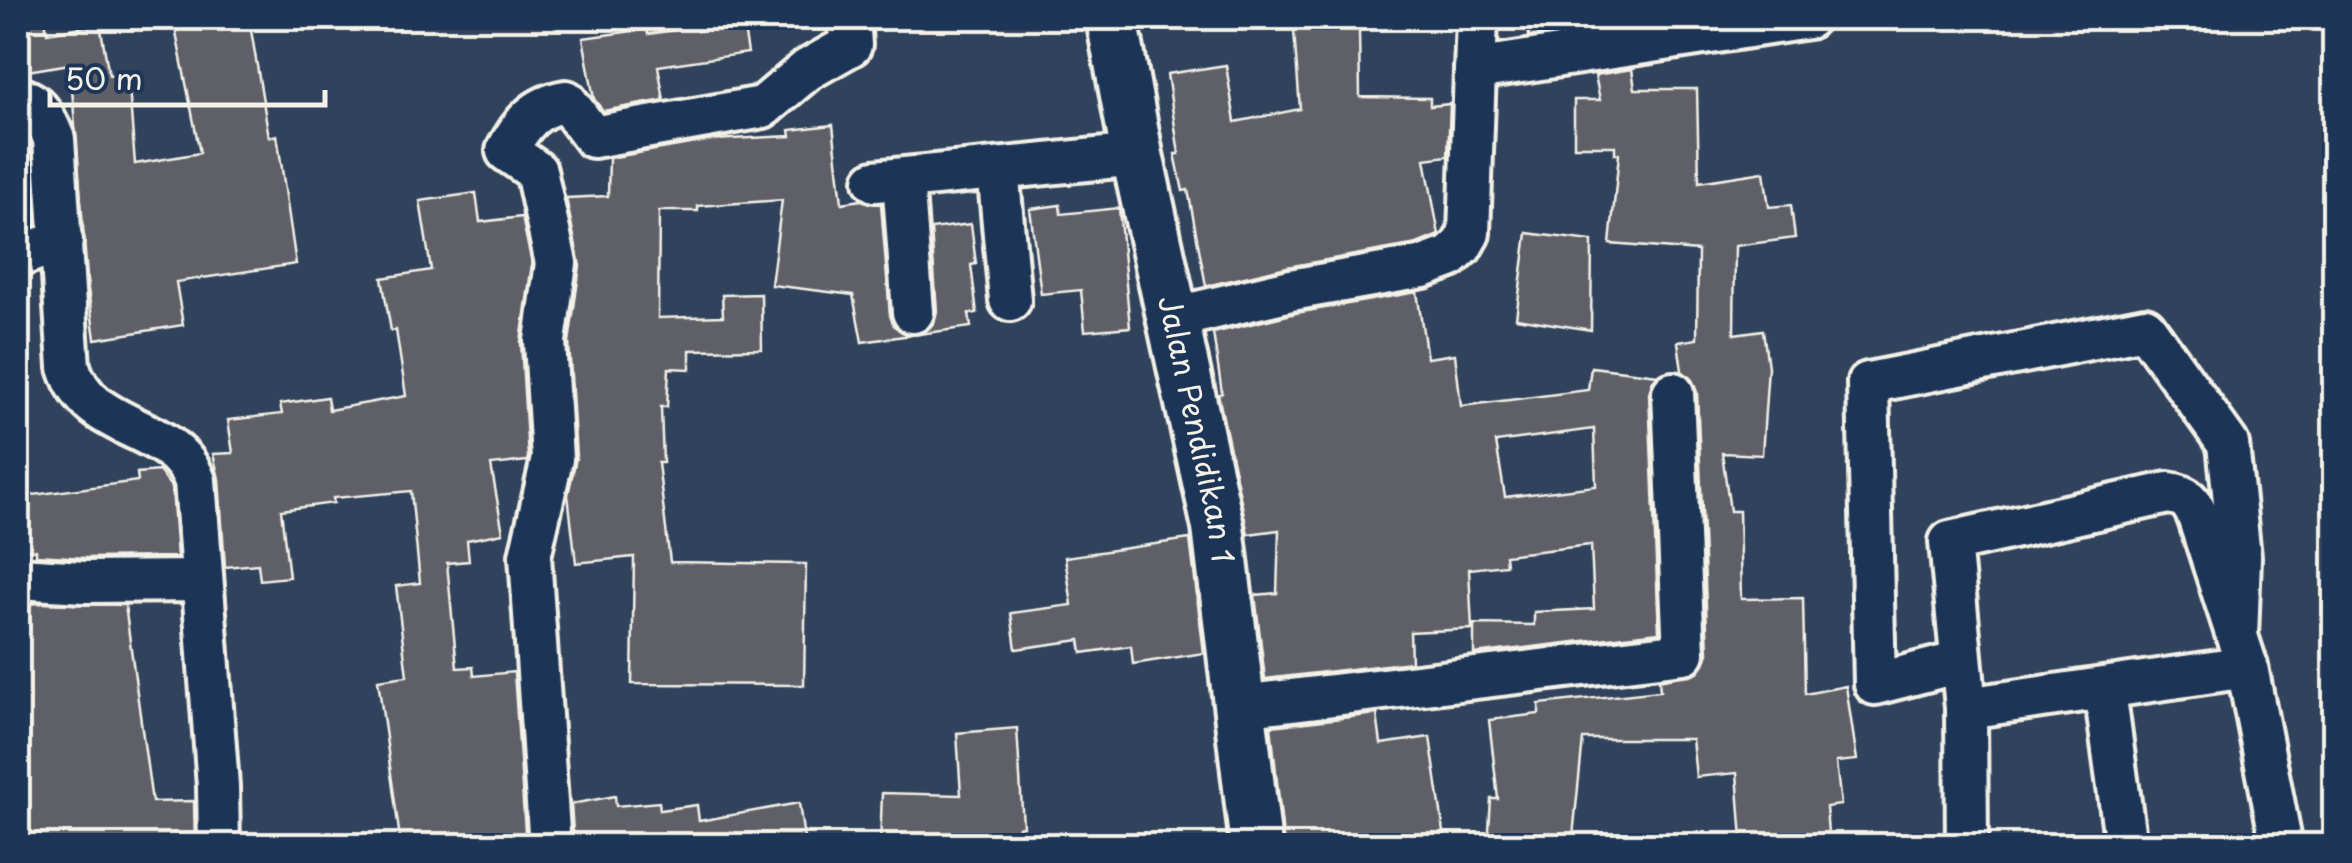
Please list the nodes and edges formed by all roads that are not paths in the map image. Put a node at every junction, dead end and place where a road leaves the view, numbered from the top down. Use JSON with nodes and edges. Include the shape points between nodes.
{"nodes":[{"id":1,"x":849,"y":18,"type":"edge"},
{"id":2,"x":1112,"y":18,"type":"edge"},
{"id":3,"x":1477,"y":18,"type":"edge"},
{"id":4,"x":1808,"y":18,"type":"edge"},
{"id":5,"x":1475,"y":69,"type":"junction"},
{"id":6,"x":18,"y":98,"type":"edge"},
{"id":7,"x":1138,"y":156,"type":"junction"},
{"id":8,"x":998,"y":169,"type":"junction"},
{"id":9,"x":62,"y":241,"type":"junction"},
{"id":10,"x":18,"y":256,"type":"edge"},
{"id":11,"x":1010,"y":300,"type":"dead end"},
{"id":12,"x":913,"y":312,"type":"dead end"},
{"id":13,"x":1173,"y":318,"type":"junction"},
{"id":14,"x":1673,"y":393,"type":"dead end"},
{"id":15,"x":18,"y":578,"type":"edge"},
{"id":16,"x":202,"y":581,"type":"junction"},
{"id":17,"x":2242,"y":652,"type":"junction"},
{"id":18,"x":1960,"y":662,"type":"junction"},
{"id":19,"x":2105,"y":690,"type":"junction"},
{"id":20,"x":1241,"y":706,"type":"junction"},
{"id":21,"x":1966,"y":708,"type":"junction"},
{"id":22,"x":219,"y":846,"type":"edge"},
{"id":23,"x":550,"y":846,"type":"edge"},
{"id":24,"x":1256,"y":846,"type":"edge"},
{"id":25,"x":1967,"y":846,"type":"edge"},
{"id":26,"x":2126,"y":846,"type":"edge"},
{"id":27,"x":2282,"y":846,"type":"edge"}],
"edges":[{"from":1,"to":23,"type":"street","via":[[850,45],[763,107],[593,137],[566,101],[521,124],[507,151],[536,171],[556,263],[545,341],[552,459],[530,556]]},
{"from":2,"to":7,"type":"street","name":"Jalan Pendidikan 1"},
{"from":3,"to":5,"type":"street"},
{"from":4,"to":5,"type":"street"},
{"from":5,"to":13,"type":"street","via":[[1468,233],[1450,257]]},
{"from":6,"to":9,"type":"street","via":[[45,116],[54,139]]},
{"from":7,"to":8,"type":"street"},
{"from":7,"to":13,"type":"street","name":"Jalan Pendidikan 1"},
{"from":8,"to":11,"type":"street"},
{"from":8,"to":12,"type":"street","via":[[889,180]]},
{"from":9,"to":10,"type":"street"},
{"from":9,"to":16,"type":"street","via":[[74,384],[88,403],[181,454],[195,481]]},
{"from":13,"to":20,"type":"street","name":"Jalan Pendidikan 1","via":[[1218,527]]},
{"from":14,"to":20,"type":"street","via":[[1684,653]]},
{"from":15,"to":16,"type":"street"},
{"from":16,"to":22,"type":"street"},
{"from":17,"to":18,"type":"street","via":[[2195,509],[2182,495],[2168,493],[1950,542]]},
{"from":17,"to":18,"type":"street","via":[[2228,444],[2145,328],[1868,383],[1875,684]]},
{"from":17,"to":19,"type":"street"},
{"from":17,"to":27,"type":"street"},
{"from":18,"to":21,"type":"street"},
{"from":19,"to":21,"type":"street"},
{"from":19,"to":26,"type":"street"},
{"from":20,"to":24,"type":"street","name":"Jalan Pendidikan 1"},
{"from":21,"to":25,"type":"street"}]}
